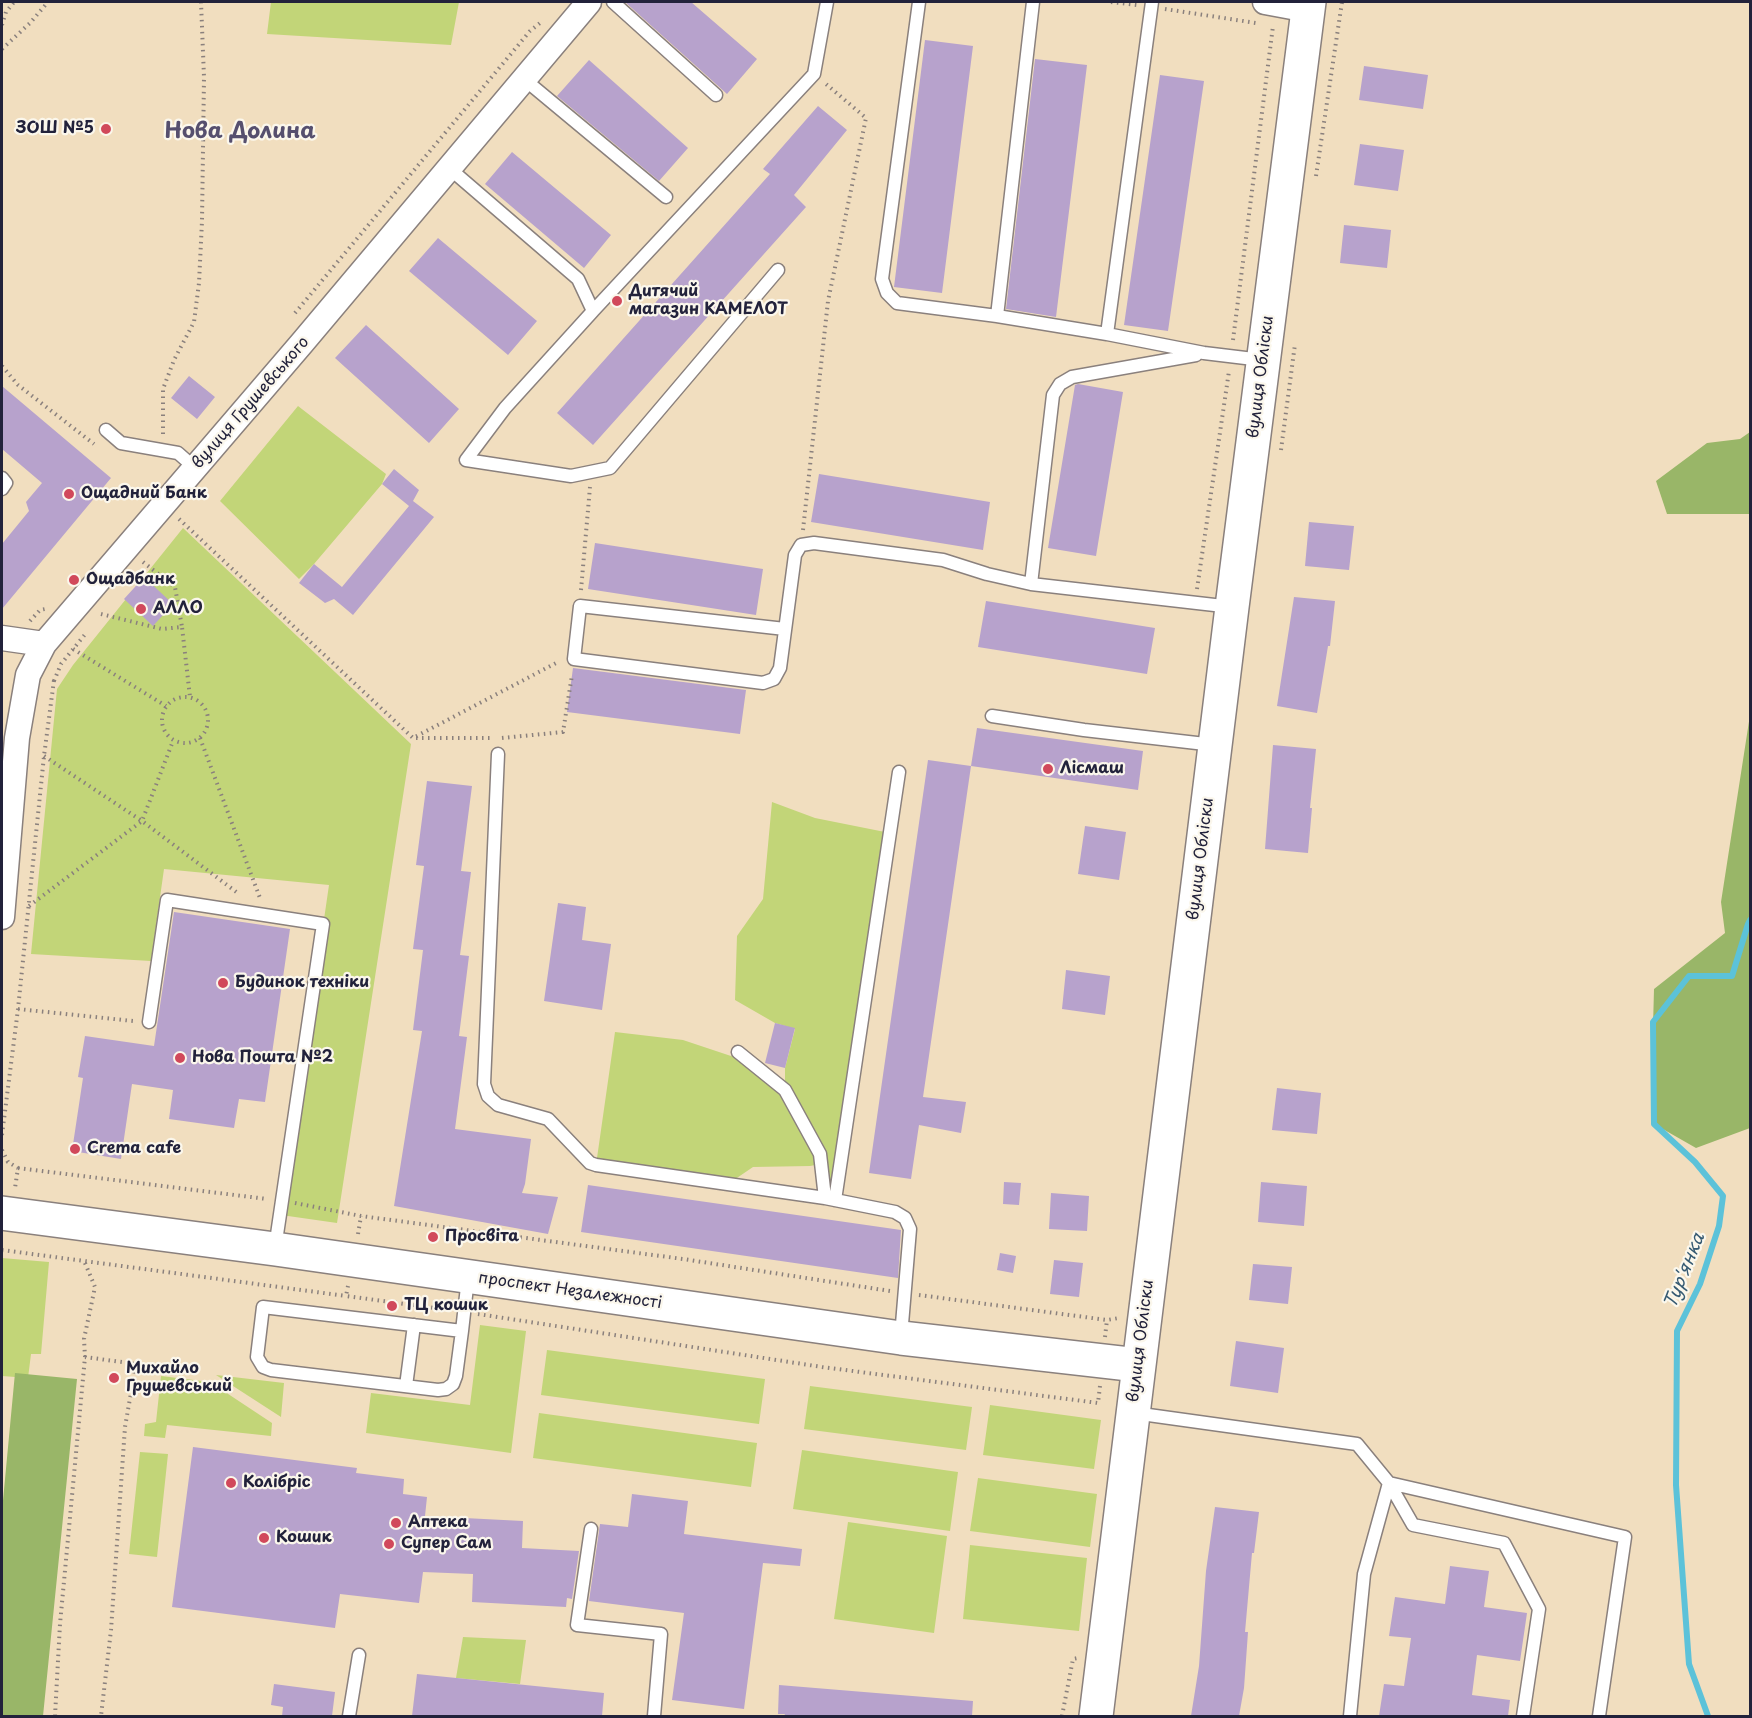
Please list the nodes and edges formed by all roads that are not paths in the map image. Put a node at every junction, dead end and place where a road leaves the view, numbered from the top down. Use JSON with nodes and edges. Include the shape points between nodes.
{"nodes":[{"id":1,"x":589,"y":2,"type":"edge"},
{"id":2,"x":613,"y":2,"type":"edge"},
{"id":3,"x":827,"y":2,"type":"edge"},
{"id":4,"x":919,"y":2,"type":"edge"},
{"id":5,"x":1033,"y":2,"type":"edge"},
{"id":6,"x":1265,"y":2,"type":"edge"},
{"id":7,"x":1152,"y":4,"type":"edge"},
{"id":8,"x":1309,"y":6,"type":"edge"},
{"id":9,"x":524,"y":79,"type":"junction"},
{"id":10,"x":716,"y":95,"type":"dead end"},
{"id":11,"x":449,"y":168,"type":"junction"},
{"id":12,"x":666,"y":197,"type":"dead end"},
{"id":13,"x":778,"y":270,"type":"dead end"},
{"id":14,"x":593,"y":311,"type":"junction"},
{"id":15,"x":997,"y":316,"type":"junction"},
{"id":16,"x":1107,"y":334,"type":"junction"},
{"id":17,"x":1204,"y":354,"type":"junction"},
{"id":18,"x":1263,"y":360,"type":"junction"},
{"id":19,"x":106,"y":430,"type":"dead end"},
{"id":20,"x":195,"y":468,"type":"junction"},
{"id":21,"x":2,"y":478,"type":"edge"},
{"id":22,"x":2,"y":489,"type":"edge"},
{"id":23,"x":1031,"y":584,"type":"junction"},
{"id":24,"x":1232,"y":607,"type":"junction"},
{"id":25,"x":785,"y":629,"type":"junction"},
{"id":26,"x":6,"y":639,"type":"edge"},
{"id":27,"x":44,"y":644,"type":"junction"},
{"id":28,"x":992,"y":716,"type":"dead end"},
{"id":29,"x":1215,"y":745,"type":"junction"},
{"id":30,"x":498,"y":754,"type":"dead end"},
{"id":31,"x":899,"y":772,"type":"dead end"},
{"id":32,"x":2,"y":916,"type":"edge"},
{"id":33,"x":149,"y":1022,"type":"road end"},
{"id":34,"x":738,"y":1052,"type":"dead end"},
{"id":35,"x":830,"y":1199,"type":"junction"},
{"id":36,"x":6,"y":1214,"type":"edge"},
{"id":37,"x":275,"y":1249,"type":"junction"},
{"id":38,"x":468,"y":1277,"type":"junction"},
{"id":39,"x":414,"y":1325,"type":"junction"},
{"id":40,"x":462,"y":1331,"type":"junction"},
{"id":41,"x":901,"y":1338,"type":"junction"},
{"id":42,"x":1138,"y":1365,"type":"junction"},
{"id":43,"x":406,"y":1386,"type":"junction"},
{"id":44,"x":1133,"y":1413,"type":"junction"},
{"id":45,"x":1389,"y":1483,"type":"junction"},
{"id":46,"x":591,"y":1529,"type":"dead end"},
{"id":47,"x":359,"y":1654,"type":"dead end"},
{"id":48,"x":350,"y":1716,"type":"edge"},
{"id":49,"x":654,"y":1716,"type":"edge"},
{"id":50,"x":1096,"y":1716,"type":"edge"},
{"id":51,"x":1350,"y":1716,"type":"edge"},
{"id":52,"x":1524,"y":1716,"type":"edge"},
{"id":53,"x":1599,"y":1716,"type":"edge"}],
"edges":[{"from":1,"to":9,"type":"street","name":"вулиця Грушевського"},
{"from":2,"to":10,"type":"lane"},
{"from":3,"to":14,"type":"lane","via":[[814,74]]},
{"from":4,"to":15,"type":"lane","via":[[882,279],[886,293],[897,303]]},
{"from":5,"to":15,"type":"lane"},
{"from":6,"to":8,"type":"street"},
{"from":7,"to":16,"type":"lane"},
{"from":8,"to":18,"type":"main road","name":"вулиця Обліски"},
{"from":9,"to":11,"type":"street","name":"вулиця Грушевського"},
{"from":9,"to":12,"type":"lane"},
{"from":11,"to":14,"type":"lane","via":[[578,279]]},
{"from":11,"to":20,"type":"street","name":"вулиця Грушевського"},
{"from":13,"to":14,"type":"lane","via":[[610,468],[571,476],[466,460],[505,408]]},
{"from":15,"to":16,"type":"lane"},
{"from":16,"to":17,"type":"lane"},
{"from":17,"to":18,"type":"lane"},
{"from":17,"to":23,"type":"lane","via":[[1072,377],[1060,384],[1053,395]]},
{"from":18,"to":24,"type":"main road","name":"вулиця Обліски"},
{"from":19,"to":20,"type":"lane","via":[[121,443],[178,453]]},
{"from":20,"to":27,"type":"street","name":"вулиця Грушевського"},
{"from":21,"to":22,"type":"lane","via":[[6,483]]},
{"from":23,"to":24,"type":"lane"},
{"from":23,"to":25,"type":"lane","via":[[943,560],[814,543],[801,545],[795,555]]},
{"from":24,"to":29,"type":"main road","name":"вулиця Обліски"},
{"from":25,"to":25,"type":"lane","via":[[580,606],[574,659],[763,683],[774,679],[780,668]]},
{"from":26,"to":27,"type":"street"},
{"from":27,"to":32,"type":"street","name":"вулиця Грушевського","via":[[27,675]]},
{"from":28,"to":29,"type":"lane"},
{"from":29,"to":42,"type":"main road","name":"вулиця Обліски"},
{"from":30,"to":35,"type":"lane","via":[[484,1084],[488,1096],[498,1105],[548,1119],[596,1165]]},
{"from":31,"to":35,"type":"lane"},
{"from":33,"to":37,"type":"lane","via":[[167,900],[323,924]]},
{"from":34,"to":35,"type":"lane","via":[[785,1090],[820,1154]]},
{"from":35,"to":41,"type":"lane","via":[[895,1212],[905,1218],[910,1229]]},
{"from":36,"to":37,"type":"main road","name":"проспект Незалежності"},
{"from":37,"to":38,"type":"main road","name":"проспект Незалежності"},
{"from":38,"to":40,"type":"lane"},
{"from":38,"to":41,"type":"main road","name":"проспект Незалежності"},
{"from":39,"to":40,"type":"lane"},
{"from":39,"to":43,"type":"lane"},
{"from":39,"to":43,"type":"lane","via":[[263,1307],[257,1353],[260,1364],[271,1370]]},
{"from":40,"to":43,"type":"lane","via":[[455,1380],[450,1387],[438,1390]]},
{"from":41,"to":42,"type":"main road","name":"проспект Незалежності"},
{"from":42,"to":44,"type":"main road","name":"вулиця Обліски"},
{"from":44,"to":45,"type":"lane","via":[[1357,1444]]},
{"from":44,"to":50,"type":"main road","name":"вулиця Обліски"},
{"from":45,"to":51,"type":"lane","via":[[1364,1574]]},
{"from":45,"to":52,"type":"lane","via":[[1413,1525],[1504,1544],[1539,1609]]},
{"from":45,"to":53,"type":"lane","via":[[1625,1536]]},
{"from":46,"to":49,"type":"lane","via":[[577,1625],[661,1634]]},
{"from":47,"to":48,"type":"lane"}]}
